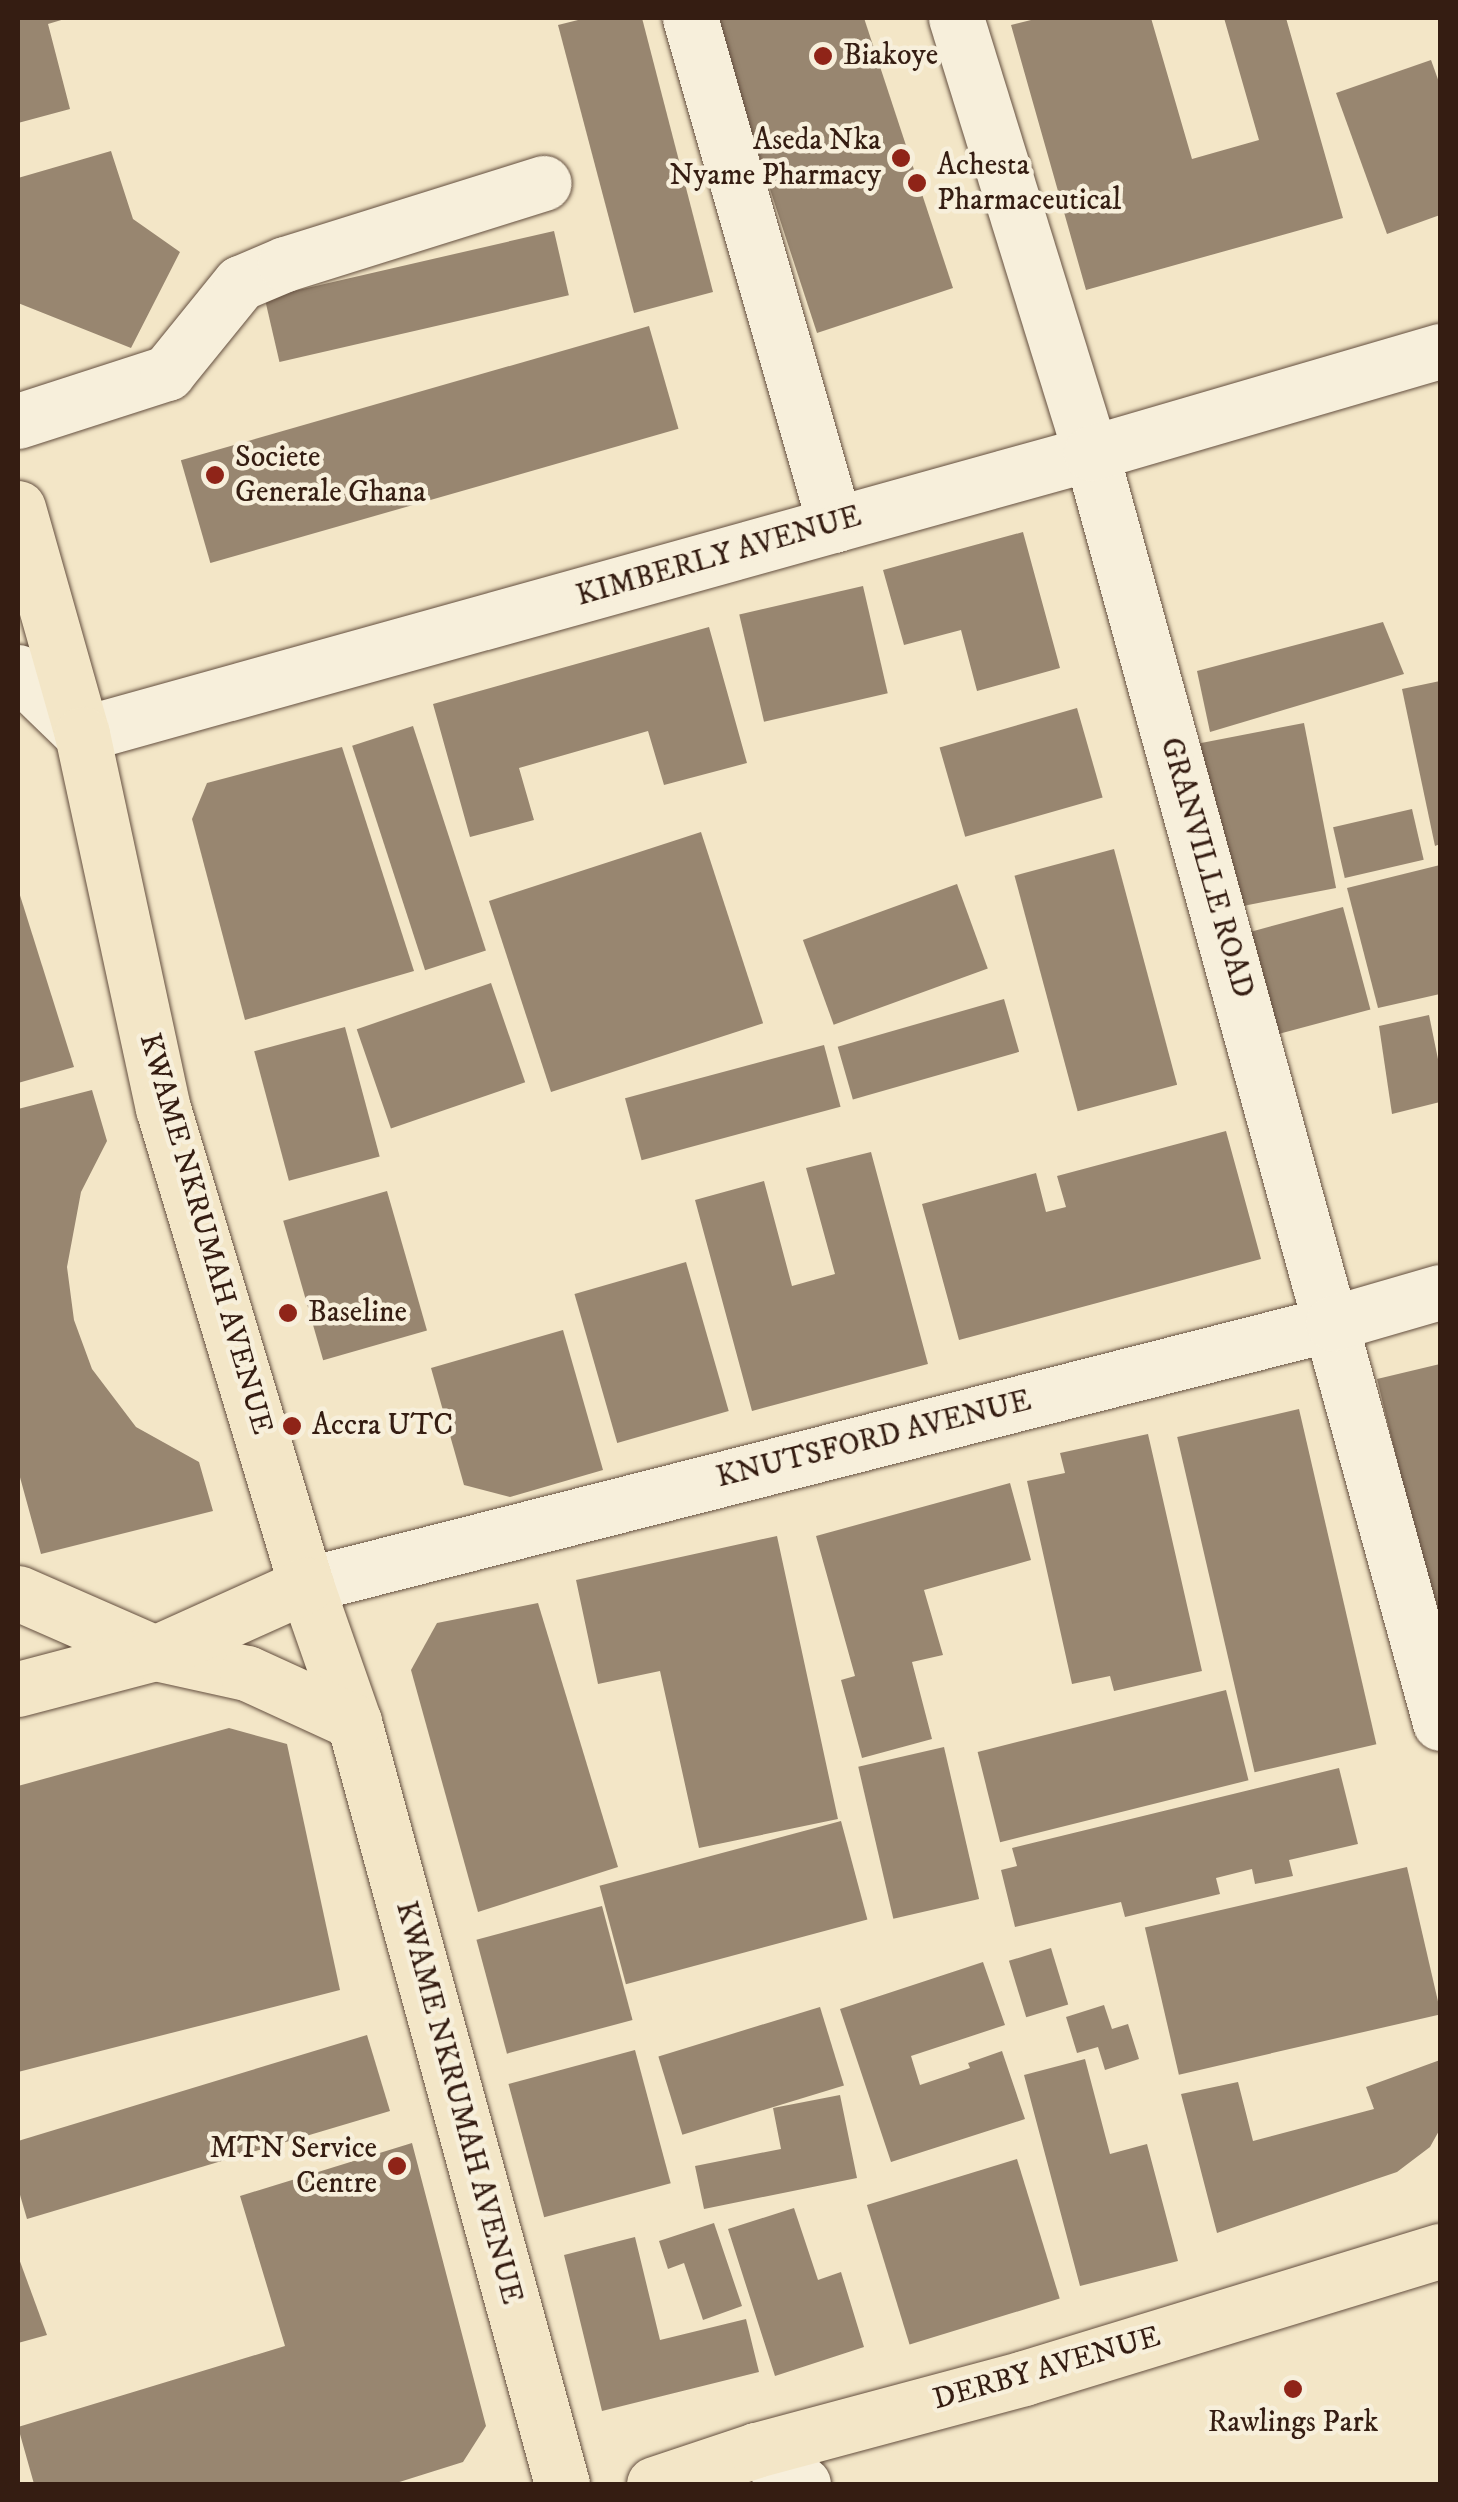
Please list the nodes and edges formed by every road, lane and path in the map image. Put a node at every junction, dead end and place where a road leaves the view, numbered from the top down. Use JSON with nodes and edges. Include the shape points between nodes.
{"nodes":[{"id":1,"x":690,"y":18,"type":"edge"},
{"id":2,"x":956,"y":18,"type":"edge"},
{"id":3,"x":544,"y":183,"type":"dead end"},
{"id":4,"x":1440,"y":350,"type":"edge"},
{"id":5,"x":18,"y":421,"type":"edge"},
{"id":6,"x":1091,"y":453,"type":"junction"},
{"id":7,"x":18,"y":508,"type":"edge"},
{"id":8,"x":835,"y":525,"type":"junction"},
{"id":9,"x":18,"y":672,"type":"edge"},
{"id":10,"x":82,"y":734,"type":"junction"},
{"id":11,"x":1440,"y":1292,"type":"edge"},
{"id":12,"x":1333,"y":1324,"type":"junction"},
{"id":13,"x":306,"y":1585,"type":"junction"},
{"id":14,"x":18,"y":1593,"type":"edge"},
{"id":15,"x":155,"y":1654,"type":"junction"},
{"id":16,"x":18,"y":1689,"type":"edge"},
{"id":17,"x":354,"y":1722,"type":"junction"},
{"id":18,"x":1440,"y":1723,"type":"edge"},
{"id":19,"x":1440,"y":2251,"type":"edge"},
{"id":20,"x":756,"y":2450,"type":"junction"},
{"id":21,"x":562,"y":2484,"type":"edge"},
{"id":22,"x":654,"y":2484,"type":"edge"},
{"id":23,"x":804,"y":2484,"type":"edge"}],
"edges":[{"from":1,"to":8,"type":"street"},
{"from":2,"to":6,"type":"street","name":"GRANVILLE ROAD"},
{"from":3,"to":5,"type":"street","via":[[240,283],[167,372]]},
{"from":4,"to":6,"type":"street","name":"KIMBERLY AVENUE"},
{"from":6,"to":8,"type":"street","name":"KIMBERLY AVENUE"},
{"from":6,"to":12,"type":"street","name":"GRANVILLE ROAD"},
{"from":7,"to":10,"type":"main road","name":"KWAME NKRUMAH AVENUE"},
{"from":8,"to":10,"type":"street","name":"KIMBERLY AVENUE"},
{"from":9,"to":10,"type":"street"},
{"from":10,"to":13,"type":"main road","name":"KWAME NKRUMAH AVENUE","via":[[163,1108]]},
{"from":11,"to":12,"type":"street","name":"KNUTSFORD AVENUE"},
{"from":12,"to":13,"type":"street","name":"KNUTSFORD AVENUE"},
{"from":12,"to":18,"type":"street","name":"GRANVILLE ROAD"},
{"from":13,"to":15,"type":"main road"},
{"from":13,"to":17,"type":"main road","name":"KWAME NKRUMAH AVENUE"},
{"from":14,"to":15,"type":"main road"},
{"from":15,"to":16,"type":"main road"},
{"from":15,"to":17,"type":"main road","via":[[247,1673]]},
{"from":17,"to":21,"type":"main road","name":"KWAME NKRUMAH AVENUE"},
{"from":19,"to":20,"type":"main road","name":"DERBY AVENUE","via":[[1024,2378]]},
{"from":20,"to":22,"type":"main road","name":"DERBY AVENUE"},
{"from":20,"to":23,"type":"street"}]}
